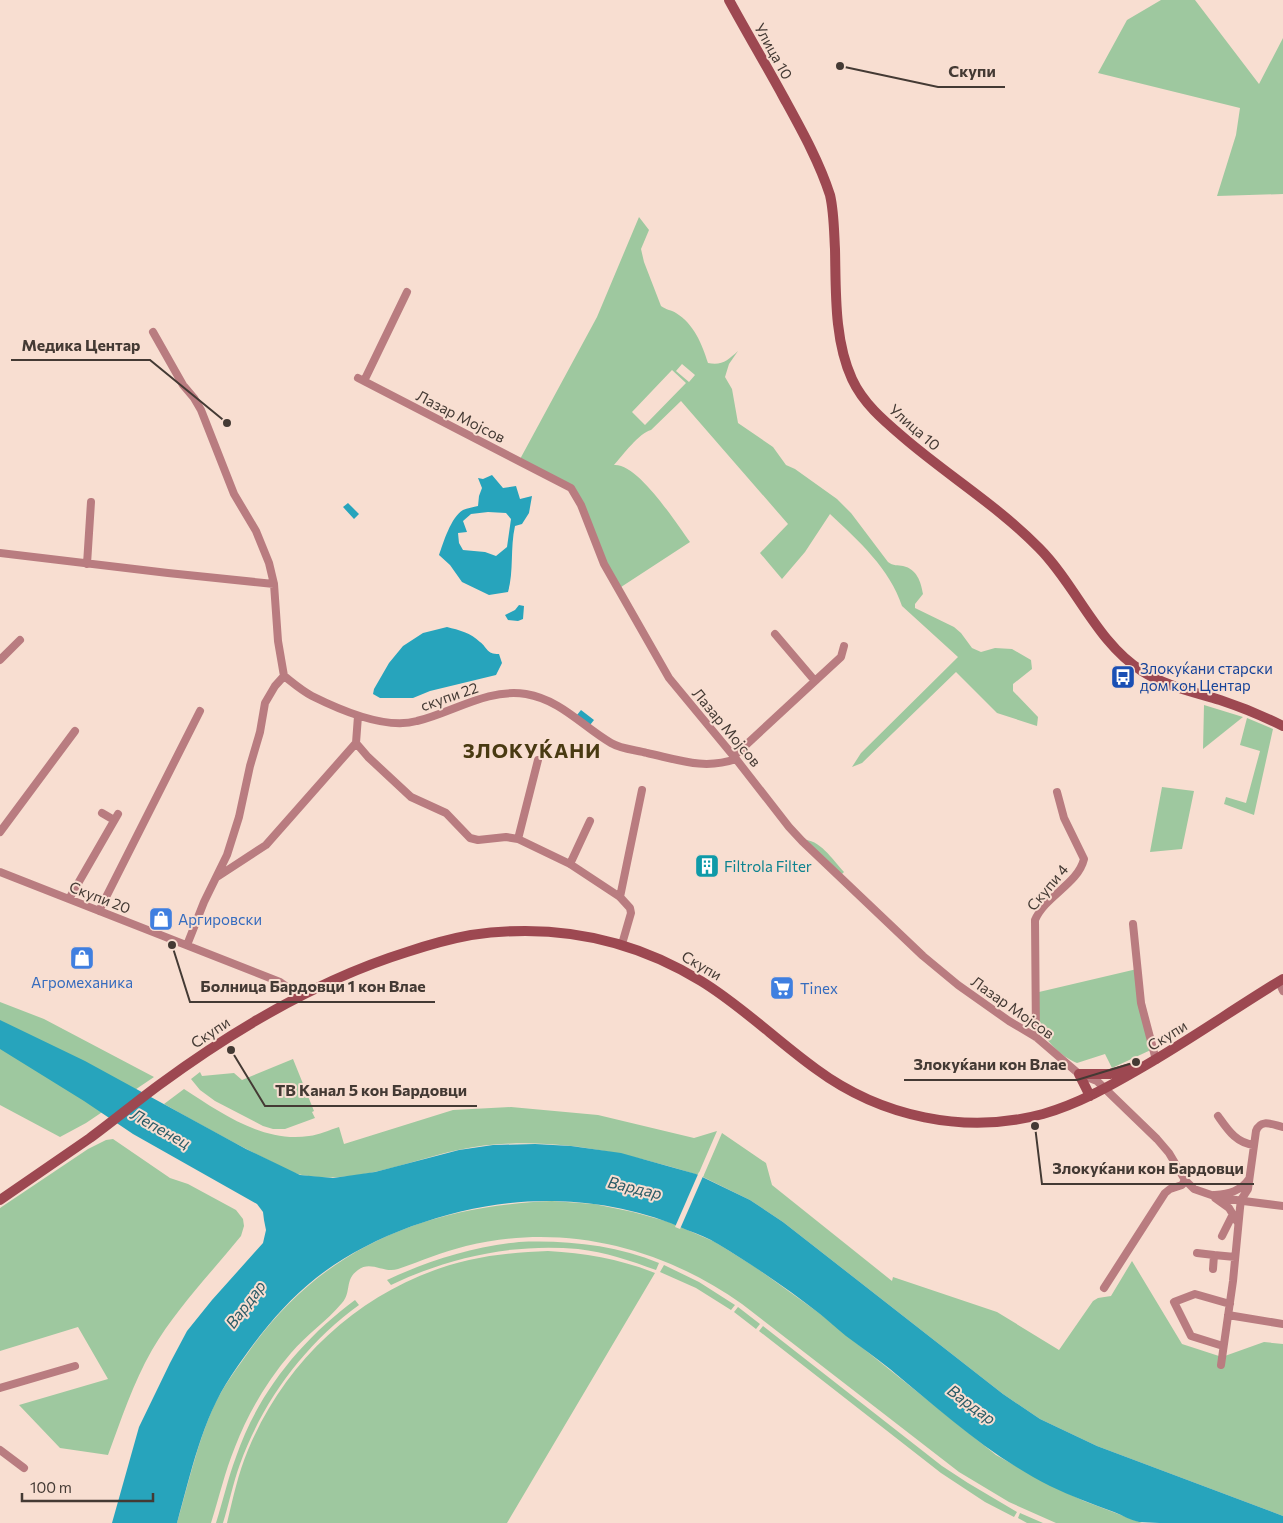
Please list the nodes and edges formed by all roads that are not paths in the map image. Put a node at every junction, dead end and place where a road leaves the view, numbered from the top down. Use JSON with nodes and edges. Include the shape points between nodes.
{"nodes":[{"id":1,"x":729,"y":0,"type":"edge"},
{"id":2,"x":408,"y":292,"type":"dead end"},
{"id":3,"x":153,"y":332,"type":"dead end"},
{"id":4,"x":91,"y":502,"type":"dead end"},
{"id":5,"x":0,"y":553,"type":"edge"},
{"id":6,"x":87,"y":564,"type":"junction"},
{"id":7,"x":274,"y":584,"type":"junction"},
{"id":8,"x":775,"y":634,"type":"dead end"},
{"id":9,"x":20,"y":640,"type":"dead end"},
{"id":10,"x":844,"y":646,"type":"dead end"},
{"id":11,"x":0,"y":660,"type":"edge"},
{"id":12,"x":284,"y":676,"type":"junction"},
{"id":13,"x":815,"y":681,"type":"junction"},
{"id":14,"x":200,"y":712,"type":"dead end"},
{"id":15,"x":358,"y":716,"type":"junction"},
{"id":16,"x":1283,"y":726,"type":"edge"},
{"id":17,"x":75,"y":731,"type":"dead end"},
{"id":18,"x":356,"y":743,"type":"junction"},
{"id":19,"x":735,"y":757,"type":"junction"},
{"id":20,"x":538,"y":760,"type":"dead end"},
{"id":21,"x":642,"y":790,"type":"dead end"},
{"id":22,"x":1057,"y":792,"type":"dead end"},
{"id":23,"x":102,"y":813,"type":"dead end"},
{"id":24,"x":590,"y":821,"type":"dead end"},
{"id":25,"x":0,"y":832,"type":"edge"},
{"id":26,"x":518,"y":839,"type":"junction"},
{"id":27,"x":570,"y":864,"type":"junction"},
{"id":28,"x":0,"y":872,"type":"edge"},
{"id":29,"x":218,"y":877,"type":"junction"},
{"id":30,"x":620,"y":897,"type":"junction"},
{"id":31,"x":69,"y":899,"type":"junction"},
{"id":32,"x":99,"y":911,"type":"junction"},
{"id":33,"x":1133,"y":924,"type":"dead end"},
{"id":34,"x":622,"y":944,"type":"junction"},
{"id":35,"x":187,"y":945,"type":"junction"},
{"id":36,"x":1282,"y":984,"type":"edge"},
{"id":37,"x":300,"y":996,"type":"junction"},
{"id":38,"x":1036,"y":1037,"type":"junction"},
{"id":39,"x":1153,"y":1061,"type":"junction"},
{"id":40,"x":1079,"y":1074,"type":"junction"},
{"id":41,"x":1105,"y":1089,"type":"junction"},
{"id":42,"x":1090,"y":1096,"type":"junction"},
{"id":43,"x":1218,"y":1116,"type":"dead end"},
{"id":44,"x":1283,"y":1127,"type":"edge"},
{"id":45,"x":1254,"y":1145,"type":"junction"},
{"id":46,"x":1250,"y":1176,"type":"junction"},
{"id":47,"x":1185,"y":1180,"type":"junction"},
{"id":48,"x":1208,"y":1195,"type":"junction"},
{"id":49,"x":0,"y":1200,"type":"edge"},
{"id":50,"x":1241,"y":1200,"type":"junction"},
{"id":51,"x":1283,"y":1206,"type":"edge"},
{"id":52,"x":1233,"y":1214,"type":"junction"},
{"id":53,"x":1238,"y":1223,"type":"junction"},
{"id":54,"x":1222,"y":1236,"type":"dead end"},
{"id":55,"x":1197,"y":1252,"type":"dead end"},
{"id":56,"x":1214,"y":1255,"type":"junction"},
{"id":57,"x":1235,"y":1257,"type":"junction"},
{"id":58,"x":1213,"y":1269,"type":"dead end"},
{"id":59,"x":1104,"y":1288,"type":"dead end"},
{"id":60,"x":1230,"y":1304,"type":"junction"},
{"id":61,"x":1228,"y":1315,"type":"junction"},
{"id":62,"x":1283,"y":1324,"type":"edge"},
{"id":63,"x":1224,"y":1346,"type":"junction"},
{"id":64,"x":1221,"y":1365,"type":"dead end"},
{"id":65,"x":75,"y":1366,"type":"dead end"},
{"id":66,"x":0,"y":1388,"type":"edge"},
{"id":67,"x":0,"y":1450,"type":"edge"},
{"id":68,"x":24,"y":1468,"type":"dead end"}],
"edges":[{"from":1,"to":16,"type":"street","name":"Улица 10","via":[[804,134],[830,197],[841,343],[860,394],[883,420],[920,452],[1012,522],[1040,548],[1110,642],[1134,666],[1167,683],[1222,700]]},
{"from":2,"to":19,"type":"street","name":"Лазар Мојсов","via":[[361,380],[571,488],[604,564],[654,654],[669,678]]},
{"from":3,"to":7,"type":"street","via":[[201,410],[234,494],[256,531]]},
{"from":4,"to":6,"type":"street"},
{"from":5,"to":6,"type":"street"},
{"from":6,"to":7,"type":"street"},
{"from":7,"to":12,"type":"street"},
{"from":8,"to":13,"type":"street"},
{"from":9,"to":11,"type":"street"},
{"from":10,"to":13,"type":"street","via":[[841,658]]},
{"from":12,"to":15,"type":"street","name":"скупи 22","via":[[310,696]]},
{"from":12,"to":29,"type":"street","via":[[265,703],[239,817]]},
{"from":13,"to":19,"type":"street"},
{"from":14,"to":32,"type":"street"},
{"from":15,"to":18,"type":"street"},
{"from":15,"to":19,"type":"street","name":"скупи 22","via":[[407,723],[471,701],[496,695],[524,694],[557,705],[613,745],[694,764],[722,764]]},
{"from":17,"to":25,"type":"street"},
{"from":18,"to":26,"type":"street","via":[[412,797],[446,813],[470,838]]},
{"from":18,"to":29,"type":"street","via":[[266,844]]},
{"from":19,"to":38,"type":"street","name":"Лазар Мојсов","via":[[789,827],[923,956],[966,992]]},
{"from":20,"to":26,"type":"street"},
{"from":21,"to":30,"type":"street"},
{"from":22,"to":38,"type":"street","name":"Cкупи 4","via":[[1064,818],[1084,861],[1036,918]]},
{"from":23,"to":31,"type":"street","via":[[116,817]]},
{"from":24,"to":27,"type":"street"},
{"from":26,"to":27,"type":"street"},
{"from":27,"to":30,"type":"street"},
{"from":28,"to":31,"type":"street","name":"Скупи 20"},
{"from":29,"to":35,"type":"street"},
{"from":30,"to":34,"type":"street","via":[[630,908]]},
{"from":31,"to":32,"type":"street","name":"Скупи 20"},
{"from":32,"to":35,"type":"street","name":"Скупи 20"},
{"from":33,"to":39,"type":"street","via":[[1141,1003]]},
{"from":34,"to":37,"type":"street","name":"Скупи","via":[[559,932],[471,935],[390,957]]},
{"from":34,"to":42,"type":"street","name":"Скупи","via":[[702,981],[817,1071],[840,1086],[889,1108],[936,1120],[984,1123],[1044,1114]]},
{"from":35,"to":37,"type":"street","name":"Скупи 20","via":[[280,982]]},
{"from":36,"to":39,"type":"street","name":"Скупи"},
{"from":37,"to":49,"type":"street","name":"Скупи","via":[[234,1034]]},
{"from":38,"to":40,"type":"street","name":"Лазар Мојсов"},
{"from":39,"to":40,"type":"street","via":[[1110,1074]]},
{"from":39,"to":41,"type":"street","name":"Скупи"},
{"from":40,"to":41,"type":"street","name":"Лазар Мојсов","via":[[1097,1081]]},
{"from":40,"to":42,"type":"street"},
{"from":41,"to":42,"type":"street","name":"Скупи"},
{"from":41,"to":47,"type":"street","name":"Лазар Мојсов","via":[[1157,1139]]},
{"from":43,"to":45,"type":"street","via":[[1240,1142]]},
{"from":44,"to":45,"type":"street","via":[[1260,1124]]},
{"from":45,"to":46,"type":"street"},
{"from":46,"to":48,"type":"street","via":[[1236,1191]]},
{"from":46,"to":50,"type":"street","via":[[1248,1189]]},
{"from":47,"to":48,"type":"street","via":[[1194,1189]]},
{"from":47,"to":59,"type":"street","via":[[1182,1185],[1165,1193]]},
{"from":48,"to":50,"type":"street"},
{"from":48,"to":52,"type":"street"},
{"from":50,"to":51,"type":"street"},
{"from":50,"to":53,"type":"street"},
{"from":52,"to":53,"type":"street"},
{"from":52,"to":54,"type":"street"},
{"from":53,"to":57,"type":"street"},
{"from":55,"to":56,"type":"street"},
{"from":56,"to":57,"type":"street"},
{"from":56,"to":58,"type":"street"},
{"from":57,"to":60,"type":"street"},
{"from":60,"to":61,"type":"street"},
{"from":60,"to":63,"type":"street","via":[[1195,1294],[1174,1302],[1191,1336]]},
{"from":61,"to":62,"type":"street"},
{"from":61,"to":63,"type":"street"},
{"from":63,"to":64,"type":"street"},
{"from":65,"to":66,"type":"street"},
{"from":67,"to":68,"type":"street"}]}
